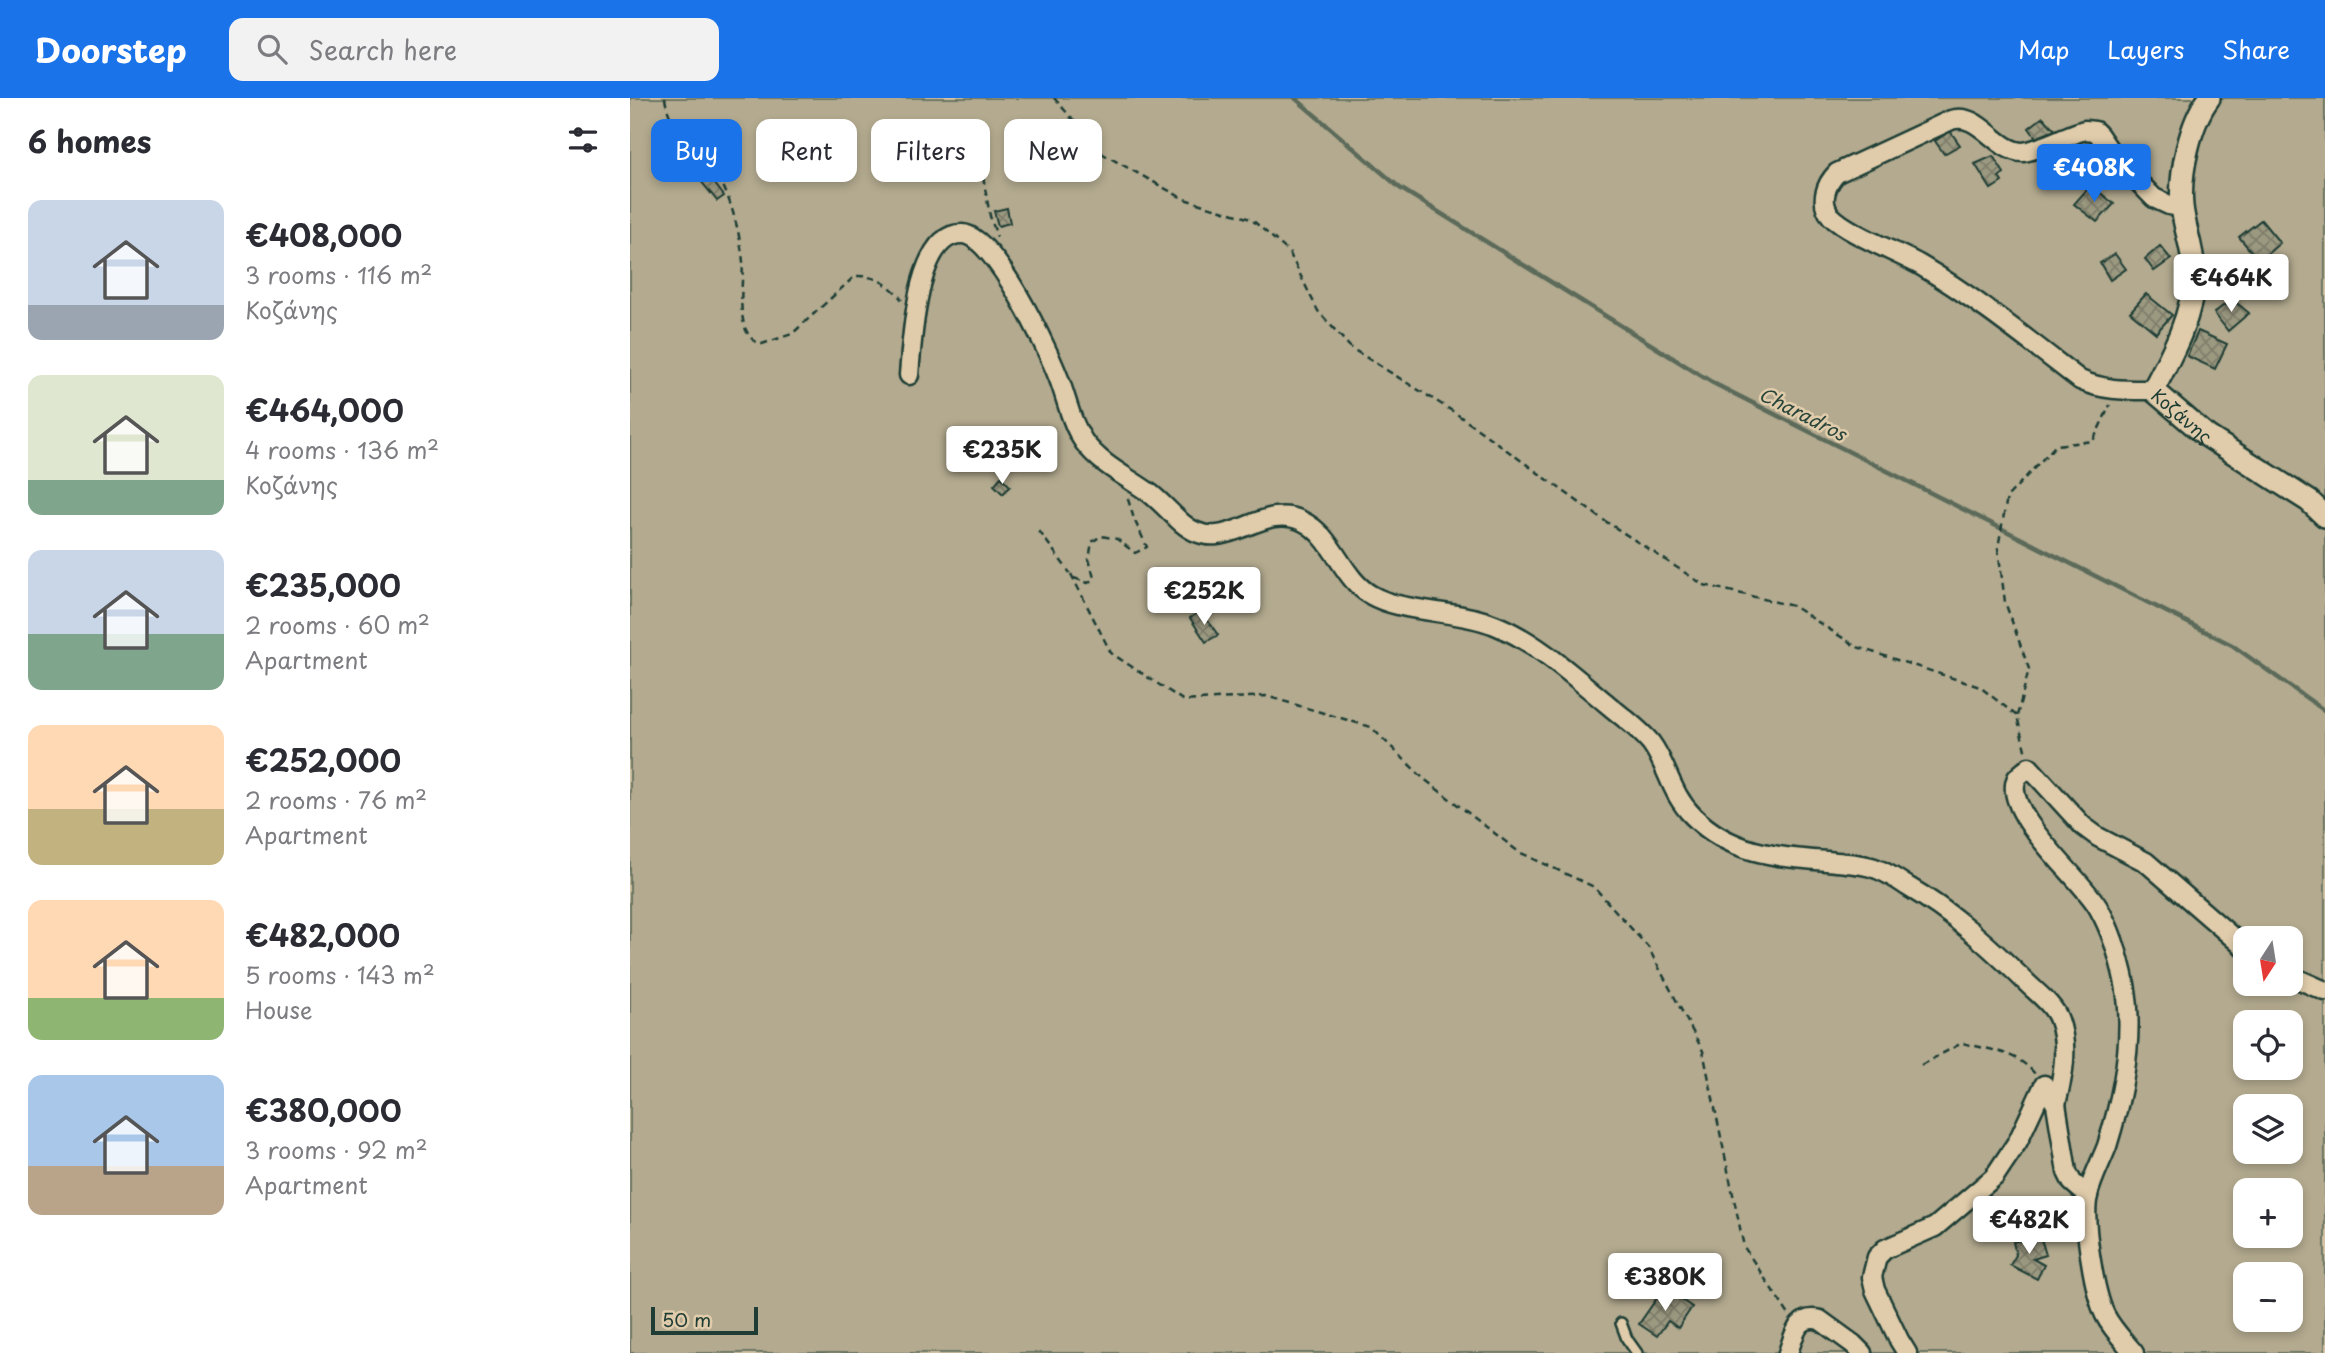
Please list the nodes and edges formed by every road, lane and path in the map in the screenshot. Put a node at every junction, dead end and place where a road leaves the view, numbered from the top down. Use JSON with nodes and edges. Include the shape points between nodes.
{"nodes":[{"id":1,"x":665,"y":98,"type":"edge"},
{"id":2,"x":1054,"y":98,"type":"edge"},
{"id":3,"x":2209,"y":98,"type":"edge"},
{"id":4,"x":984,"y":182,"type":"edge"},
{"id":5,"x":2182,"y":207,"type":"junction"},
{"id":6,"x":998,"y":242,"type":"dead end"},
{"id":7,"x":915,"y":316,"type":"junction"},
{"id":8,"x":909,"y":375,"type":"dead end"},
{"id":9,"x":2153,"y":390,"type":"junction"},
{"id":10,"x":2114,"y":391,"type":"junction"},
{"id":11,"x":1132,"y":482,"type":"junction"},
{"id":12,"x":2317,"y":505,"type":"edge"},
{"id":13,"x":1039,"y":531,"type":"dead end"},
{"id":14,"x":1071,"y":574,"type":"junction"},
{"id":15,"x":2017,"y":716,"type":"junction"},
{"id":16,"x":2029,"y":767,"type":"junction"},
{"id":17,"x":2233,"y":938,"type":"edge"},
{"id":18,"x":2303,"y":981,"type":"edge"},
{"id":19,"x":2325,"y":991,"type":"edge"},
{"id":20,"x":1921,"y":1065,"type":"dead end"},
{"id":21,"x":2044,"y":1085,"type":"junction"},
{"id":22,"x":2056,"y":1104,"type":"junction"},
{"id":23,"x":2088,"y":1196,"type":"junction"},
{"id":24,"x":1621,"y":1323,"type":"dead end"},
{"id":25,"x":1798,"y":1326,"type":"junction"},
{"id":26,"x":1637,"y":1353,"type":"edge"},
{"id":27,"x":1788,"y":1353,"type":"edge"},
{"id":28,"x":1861,"y":1353,"type":"edge"},
{"id":29,"x":1907,"y":1353,"type":"edge"},
{"id":30,"x":2134,"y":1353,"type":"edge"}],
"edges":[{"from":1,"to":7,"type":"path","via":[[666,111],[682,137],[710,164],[728,192],[743,259],[741,314],[752,340],[762,344],[792,334],[861,275],[895,290]]},
{"from":2,"to":15,"type":"path","via":[[1103,153],[1184,199],[1251,219],[1289,252],[1318,311],[1351,348],[1454,412],[1602,519],[1704,585],[1793,606],[1857,648],[1980,687]]},
{"from":3,"to":5,"type":"street","name":"Κοζάνης","via":[[2191,137]]},
{"from":4,"to":6,"type":"path"},
{"from":5,"to":9,"type":"street","name":"Κοζάνης","via":[[2194,273],[2192,293],[2179,338]]},
{"from":5,"to":10,"type":"street","via":[[2154,198],[2095,131],[2084,130],[2021,152],[2006,148],[1964,118],[1837,173],[1826,189],[1826,207],[1843,225],[1990,310],[2080,380]]},
{"from":7,"to":8,"type":"street"},
{"from":7,"to":11,"type":"street","via":[[934,249],[946,238],[965,233],[979,241],[1010,280],[1031,317],[1082,439],[1098,458]]},
{"from":9,"to":10,"type":"street"},
{"from":9,"to":12,"type":"street","name":"Κοζάνης","via":[[2207,436]]},
{"from":10,"to":15,"type":"path","via":[[2093,442],[2056,445],[2007,497],[1998,548],[2005,602],[2029,669]]},
{"from":11,"to":14,"type":"path","via":[[1127,497],[1147,547],[1135,553],[1117,539],[1101,536],[1092,542],[1089,559],[1094,578],[1088,583]]},
{"from":11,"to":22,"type":"street","via":[[1186,527],[1204,536],[1224,535],[1275,516],[1306,522],[1370,595],[1496,625],[1557,662],[1642,733],[1686,809],[1714,834],[1758,854],[1878,869],[1924,895],[1979,935],[2057,1014],[2064,1039],[2064,1075]]},
{"from":13,"to":14,"type":"path"},
{"from":14,"to":25,"type":"path","via":[[1111,653],[1184,701],[1266,696],[1371,727],[1424,779],[1519,852],[1594,887],[1648,947],[1703,1051],[1744,1247]]},
{"from":15,"to":16,"type":"path"},
{"from":16,"to":17,"type":"street","via":[[2083,826],[2146,862]]},
{"from":16,"to":23,"type":"street","via":[[2018,776],[2016,796],[2039,839],[2100,910],[2119,964],[2128,1009],[2125,1069],[2107,1144]]},
{"from":18,"to":19,"type":"street"},
{"from":20,"to":21,"type":"path","via":[[1962,1043],[2025,1062]]},
{"from":21,"to":22,"type":"street"},
{"from":21,"to":29,"type":"street","via":[[2018,1141],[1994,1177],[1935,1227],[1877,1257],[1872,1277],[1875,1290]]},
{"from":22,"to":23,"type":"street","via":[[2067,1172]]},
{"from":23,"to":30,"type":"street","via":[[2092,1270],[2104,1313]]},
{"from":24,"to":26,"type":"lane"},
{"from":25,"to":27,"type":"street"},
{"from":25,"to":28,"type":"street","via":[[1807,1319],[1820,1320]]}]}
